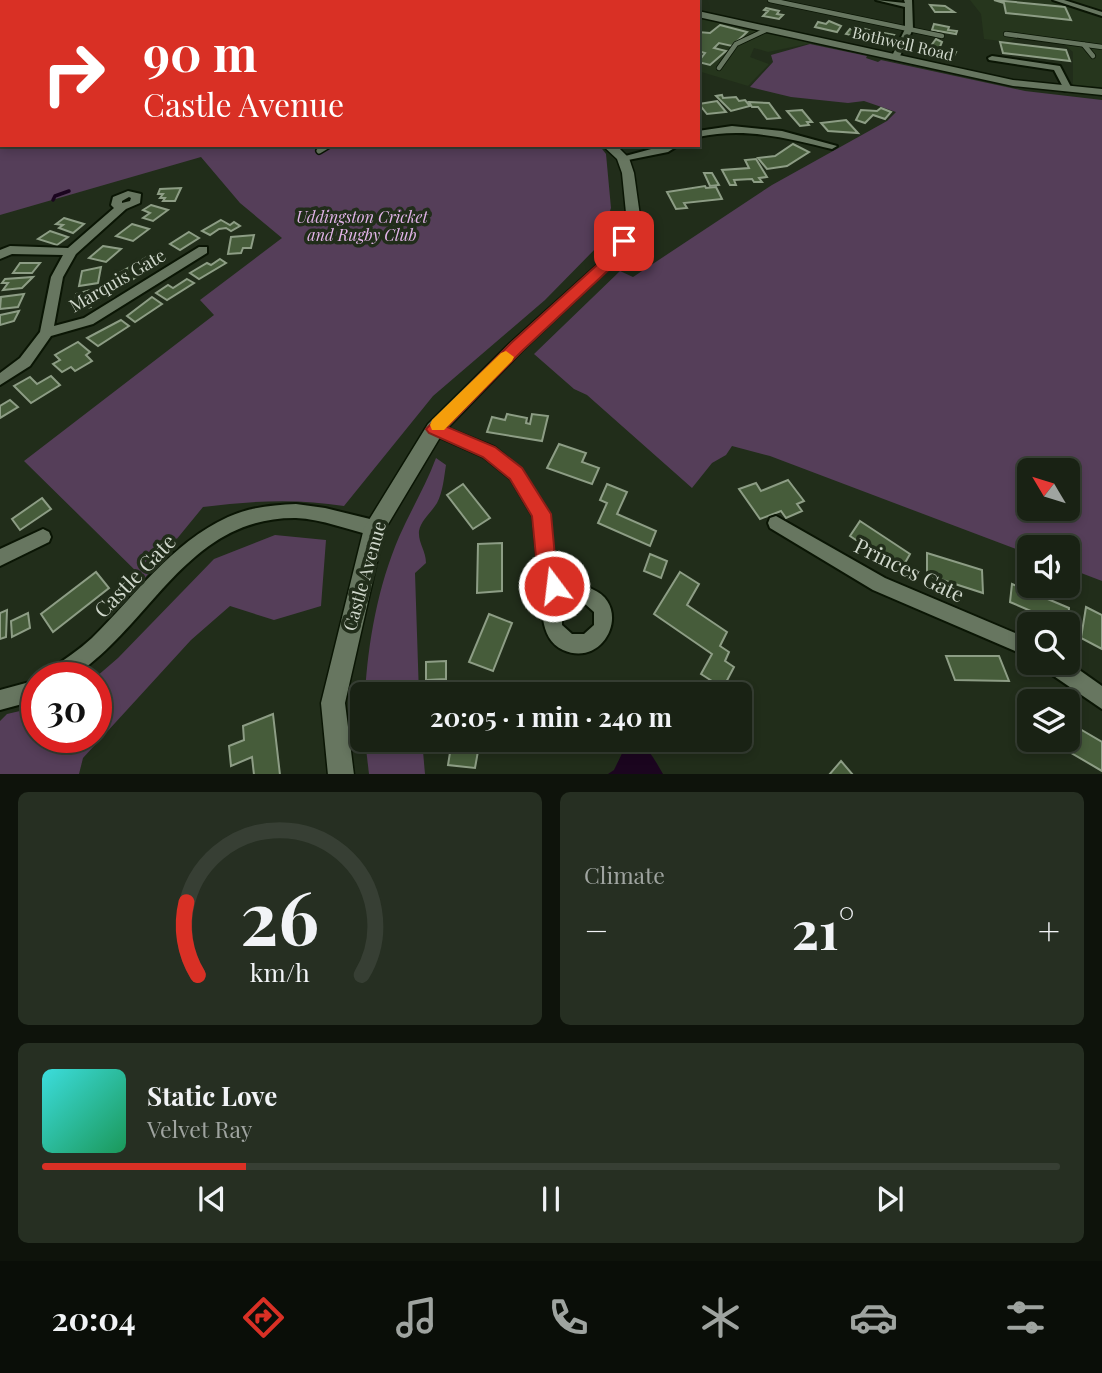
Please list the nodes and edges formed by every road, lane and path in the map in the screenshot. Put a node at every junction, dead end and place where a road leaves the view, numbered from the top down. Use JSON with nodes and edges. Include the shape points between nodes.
{"nodes":[{"id":1,"x":770,"y":0,"type":"edge"},
{"id":2,"x":880,"y":0,"type":"edge"},
{"id":3,"x":1057,"y":0,"type":"edge"},
{"id":4,"x":908,"y":3,"type":"edge"},
{"id":5,"x":700,"y":14,"type":"edge"},
{"id":6,"x":1102,"y":14,"type":"edge"},
{"id":7,"x":768,"y":29,"type":"junction"},
{"id":8,"x":909,"y":29,"type":"junction"},
{"id":9,"x":1006,"y":34,"type":"dead end"},
{"id":10,"x":942,"y":36,"type":"dead end"},
{"id":11,"x":1084,"y":46,"type":"junction"},
{"id":12,"x":1102,"y":47,"type":"edge"},
{"id":13,"x":1093,"y":55,"type":"dead end"},
{"id":14,"x":895,"y":58,"type":"junction"},
{"id":15,"x":992,"y":58,"type":"dead end"},
{"id":16,"x":719,"y":68,"type":"dead end"},
{"id":17,"x":1068,"y":89,"type":"junction"},
{"id":18,"x":1102,"y":92,"type":"edge"},
{"id":19,"x":700,"y":133,"type":"edge"},
{"id":20,"x":832,"y":146,"type":"dead end"},
{"id":21,"x":326,"y":147,"type":"edge"},
{"id":22,"x":670,"y":147,"type":"edge"},
{"id":23,"x":319,"y":151,"type":"dead end"},
{"id":24,"x":616,"y":151,"type":"edge"},
{"id":25,"x":122,"y":207,"type":"dead end"},
{"id":26,"x":203,"y":250,"type":"dead end"},
{"id":27,"x":71,"y":253,"type":"junction"},
{"id":28,"x":0,"y":255,"type":"edge"},
{"id":29,"x":46,"y":333,"type":"junction"},
{"id":30,"x":0,"y":380,"type":"edge"},
{"id":31,"x":435,"y":429,"type":"junction"},
{"id":32,"x":776,"y":523,"type":"dead end"},
{"id":33,"x":374,"y":528,"type":"junction"},
{"id":34,"x":43,"y":537,"type":"dead end"},
{"id":35,"x":0,"y":558,"type":"edge"},
{"id":36,"x":562,"y":598,"type":"dead end"},
{"id":37,"x":1017,"y":643,"type":"edge"},
{"id":38,"x":76,"y":662,"type":"edge"},
{"id":39,"x":1070,"y":675,"type":"edge"},
{"id":40,"x":21,"y":694,"type":"edge"},
{"id":41,"x":1102,"y":699,"type":"edge"},
{"id":42,"x":0,"y":700,"type":"edge"},
{"id":43,"x":341,"y":774,"type":"edge"}],
"edges":[{"from":1,"to":8,"type":"lane"},
{"from":2,"to":4,"type":"street"},
{"from":3,"to":6,"type":"street"},
{"from":4,"to":8,"type":"street"},
{"from":5,"to":7,"type":"street","name":"Bothwell Road"},
{"from":7,"to":14,"type":"street","name":"Bothwell Road"},
{"from":7,"to":16,"type":"lane","via":[[736,44]]},
{"from":8,"to":10,"type":"lane"},
{"from":8,"to":14,"type":"street"},
{"from":9,"to":11,"type":"lane"},
{"from":11,"to":12,"type":"lane"},
{"from":11,"to":13,"type":"lane"},
{"from":14,"to":17,"type":"street","name":"Bothwell Road","via":[[1013,83]]},
{"from":15,"to":17,"type":"street","via":[[1057,68]]},
{"from":17,"to":18,"type":"street","name":"Bothwell Road"},
{"from":19,"to":20,"type":"street","via":[[755,128]]},
{"from":21,"to":23,"type":"lane"},
{"from":22,"to":24,"type":"street"},
{"from":24,"to":31,"type":"street","name":"Castle Avenue","via":[[628,173],[634,223],[613,258]]},
{"from":25,"to":27,"type":"street"},
{"from":26,"to":29,"type":"street","name":"Marquis Gate","via":[[88,321]]},
{"from":27,"to":28,"type":"street","via":[[10,250]]},
{"from":27,"to":29,"type":"street","via":[[57,277]]},
{"from":29,"to":30,"type":"street","via":[[24,362]]},
{"from":31,"to":33,"type":"street","name":"Castle Avenue"},
{"from":31,"to":36,"type":"street","via":[[489,452],[516,474],[541,514],[547,567]]},
{"from":32,"to":37,"type":"street","name":"Princes Gate","via":[[878,584]]},
{"from":33,"to":38,"type":"street","name":"Castle Gate","via":[[296,511],[225,525],[182,555],[97,646]]},
{"from":33,"to":43,"type":"street","name":"Castle Avenue","via":[[333,703]]},
{"from":34,"to":35,"type":"street"},
{"from":39,"to":41,"type":"street"},
{"from":40,"to":42,"type":"street"}]}
